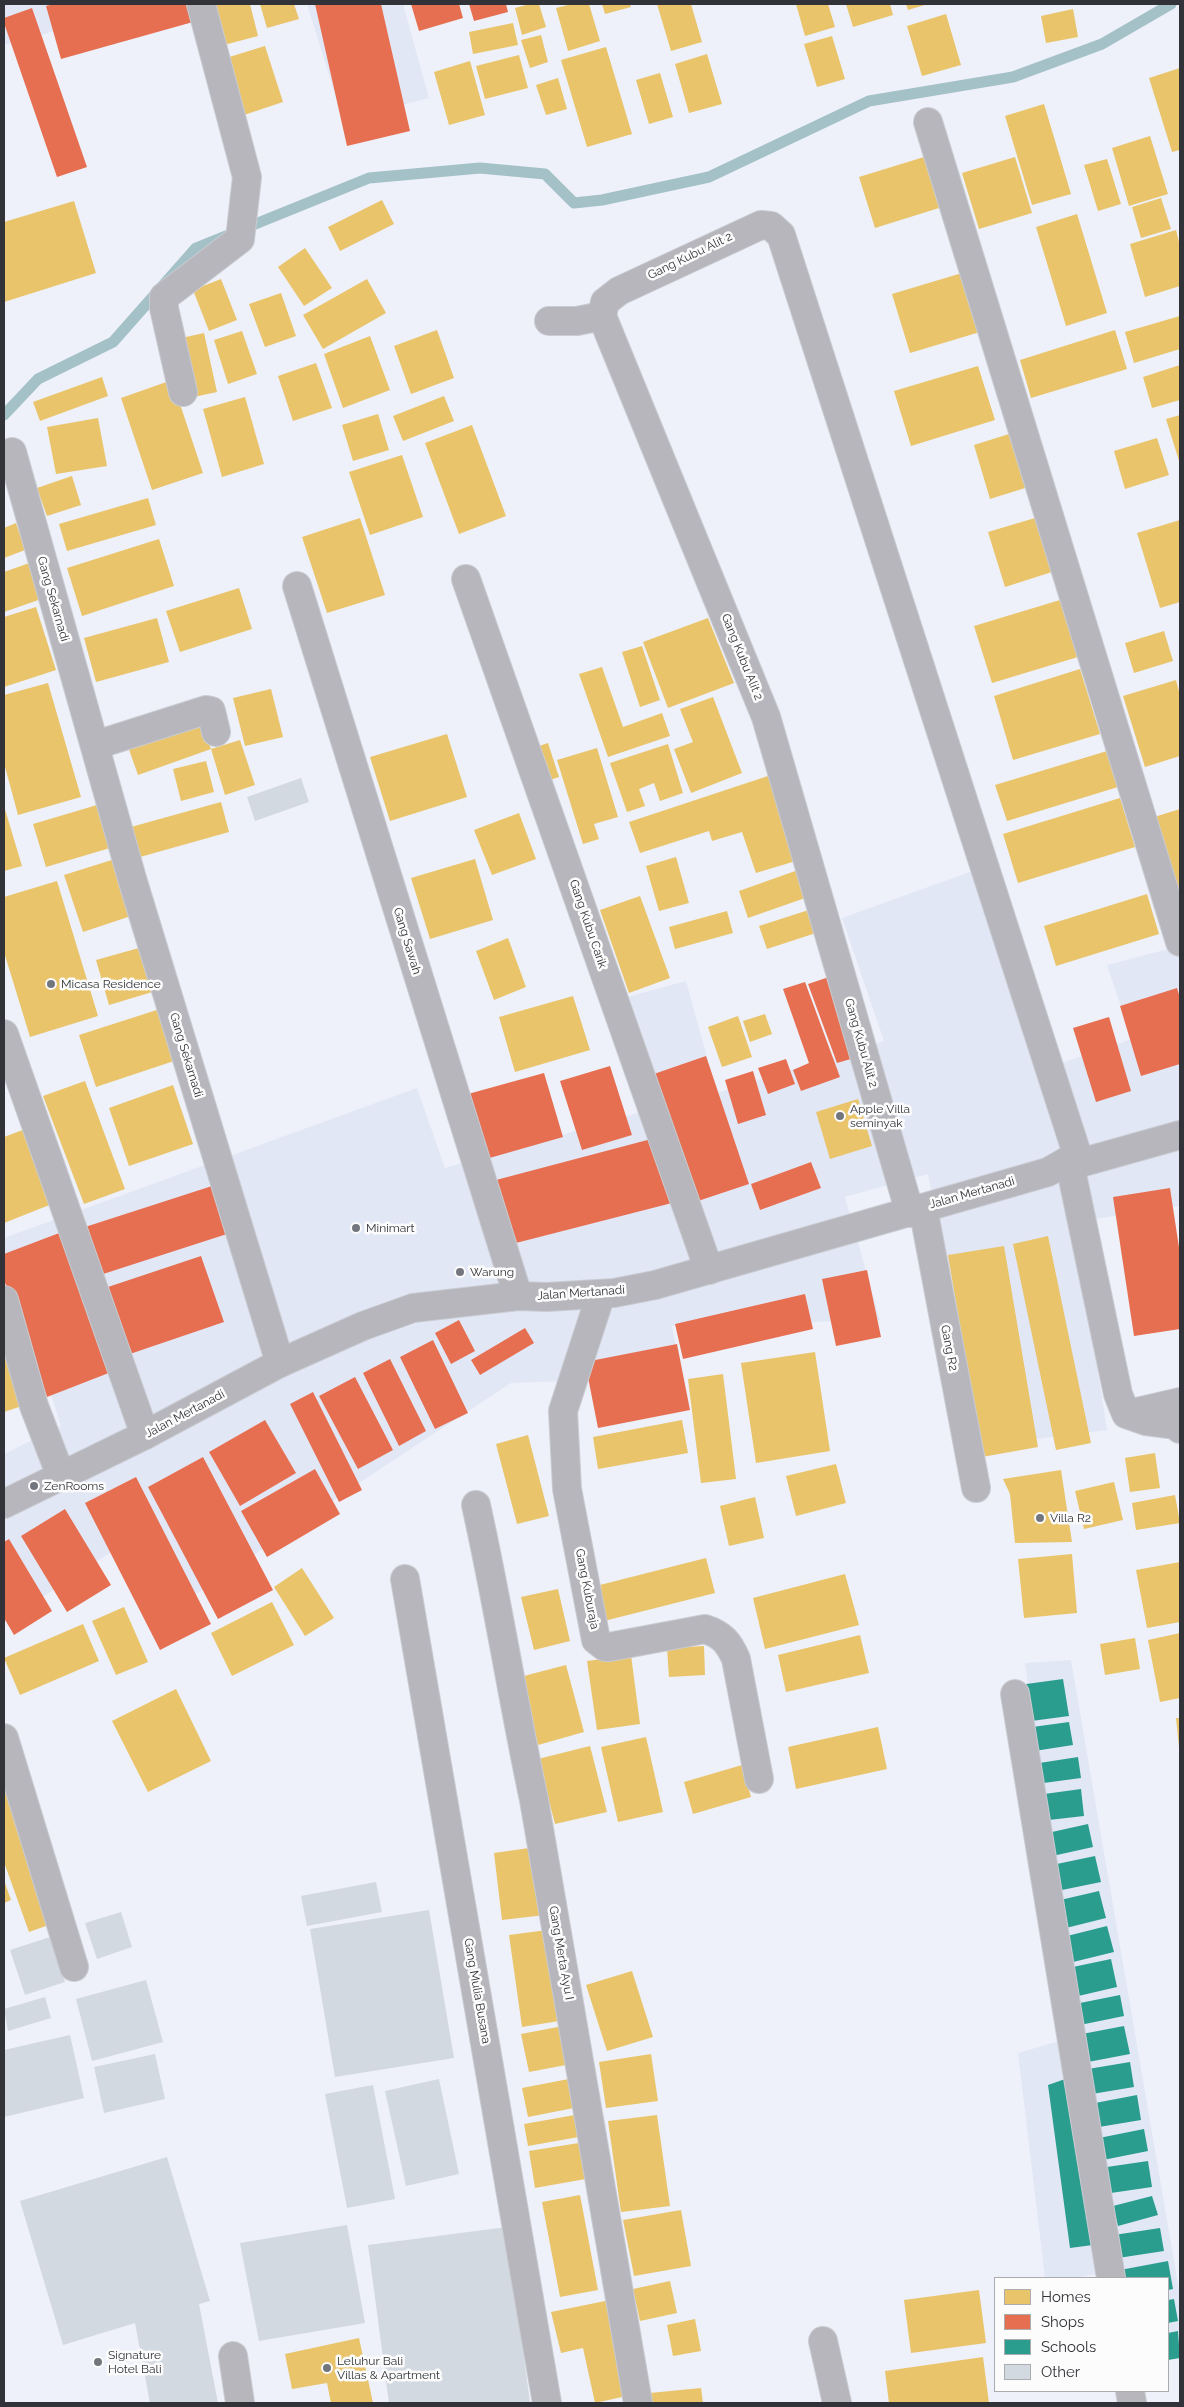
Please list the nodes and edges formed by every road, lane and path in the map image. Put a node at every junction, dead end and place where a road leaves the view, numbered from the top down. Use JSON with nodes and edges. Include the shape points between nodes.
{"nodes":[{"id":1,"x":201,"y":4,"type":"edge"},
{"id":2,"x":928,"y":122,"type":"dead end"},
{"id":3,"x":602,"y":316,"type":"junction"},
{"id":4,"x":550,"y":320,"type":"dead end"},
{"id":5,"x":183,"y":392,"type":"dead end"},
{"id":6,"x":12,"y":452,"type":"dead end"},
{"id":7,"x":466,"y":579,"type":"dead end"},
{"id":8,"x":297,"y":586,"type":"dead end"},
{"id":9,"x":216,"y":732,"type":"dead end"},
{"id":10,"x":96,"y":746,"type":"junction"},
{"id":11,"x":1180,"y":942,"type":"edge"},
{"id":12,"x":4,"y":1034,"type":"edge"},
{"id":13,"x":1180,"y":1135,"type":"edge"},
{"id":14,"x":1075,"y":1161,"type":"junction"},
{"id":15,"x":917,"y":1210,"type":"junction"},
{"id":16,"x":709,"y":1270,"type":"junction"},
{"id":17,"x":600,"y":1294,"type":"junction"},
{"id":18,"x":518,"y":1296,"type":"junction"},
{"id":19,"x":4,"y":1300,"type":"edge"},
{"id":20,"x":280,"y":1363,"type":"junction"},
{"id":21,"x":1180,"y":1402,"type":"edge"},
{"id":22,"x":1126,"y":1414,"type":"junction"},
{"id":23,"x":1180,"y":1428,"type":"edge"},
{"id":24,"x":145,"y":1436,"type":"junction"},
{"id":25,"x":61,"y":1476,"type":"junction"},
{"id":26,"x":976,"y":1488,"type":"dead end"},
{"id":27,"x":4,"y":1504,"type":"edge"},
{"id":28,"x":476,"y":1505,"type":"dead end"},
{"id":29,"x":405,"y":1579,"type":"dead end"},
{"id":30,"x":1015,"y":1694,"type":"dead end"},
{"id":31,"x":4,"y":1738,"type":"edge"},
{"id":32,"x":759,"y":1779,"type":"dead end"},
{"id":33,"x":74,"y":1967,"type":"dead end"},
{"id":34,"x":1111,"y":2277,"type":"edge"},
{"id":35,"x":823,"y":2341,"type":"dead end"},
{"id":36,"x":233,"y":2356,"type":"dead end"},
{"id":37,"x":240,"y":2403,"type":"edge"},
{"id":38,"x":547,"y":2403,"type":"edge"},
{"id":39,"x":638,"y":2403,"type":"edge"},
{"id":40,"x":837,"y":2403,"type":"edge"}],
"edges":[{"from":1,"to":5,"type":"street","via":[[248,177],[240,239],[164,297]]},
{"from":2,"to":11,"type":"street"},
{"from":3,"to":4,"type":"street","via":[[576,321]]},
{"from":3,"to":14,"type":"street","name":"Gang Kubu Alit 2","via":[[604,302],[619,291],[746,230],[761,224],[771,226],[781,235]]},
{"from":3,"to":15,"type":"street","name":"Gang Kubu Alit 2","via":[[766,717]]},
{"from":6,"to":10,"type":"street","name":"Gang Sekarnadi"},
{"from":7,"to":16,"type":"street","name":"Gang Kubu Carik"},
{"from":8,"to":18,"type":"street","name":"Gang Sawah"},
{"from":9,"to":10,"type":"street","via":[[209,710]]},
{"from":10,"to":20,"type":"street","name":"Gang Sekarnadi","via":[[133,882]]},
{"from":12,"to":24,"type":"street"},
{"from":13,"to":14,"type":"street","name":"Jalan Mertanadi"},
{"from":14,"to":15,"type":"street","name":"Jalan Mertanadi","via":[[1048,1172]]},
{"from":14,"to":22,"type":"street","via":[[1118,1394]]},
{"from":15,"to":16,"type":"street","name":"Jalan Mertanadi"},
{"from":15,"to":26,"type":"street","name":"Gang R2"},
{"from":16,"to":17,"type":"street","name":"Jalan Mertanadi","via":[[655,1285]]},
{"from":17,"to":18,"type":"street","name":"Jalan Mertanadi"},
{"from":17,"to":32,"type":"street","name":"Gang Kuburaja","via":[[563,1411],[567,1488],[596,1640],[605,1648],[705,1629],[720,1634],[736,1659]]},
{"from":18,"to":20,"type":"street","name":"Jalan Mertanadi","via":[[413,1308]]},
{"from":19,"to":25,"type":"street","via":[[34,1406]]},
{"from":20,"to":24,"type":"street","name":"Jalan Mertanadi"},
{"from":21,"to":22,"type":"street"},
{"from":22,"to":23,"type":"street"},
{"from":24,"to":25,"type":"street","name":"Jalan Mertanadi"},
{"from":25,"to":27,"type":"street","name":"Jalan Mertanadi"},
{"from":28,"to":39,"type":"street","name":"Gang Merta Ayu I","via":[[534,1800]]},
{"from":29,"to":38,"type":"street","name":"Gang Mulia Busana"},
{"from":30,"to":34,"type":"street"},
{"from":31,"to":33,"type":"street"},
{"from":35,"to":40,"type":"street"},
{"from":36,"to":37,"type":"street"}]}
